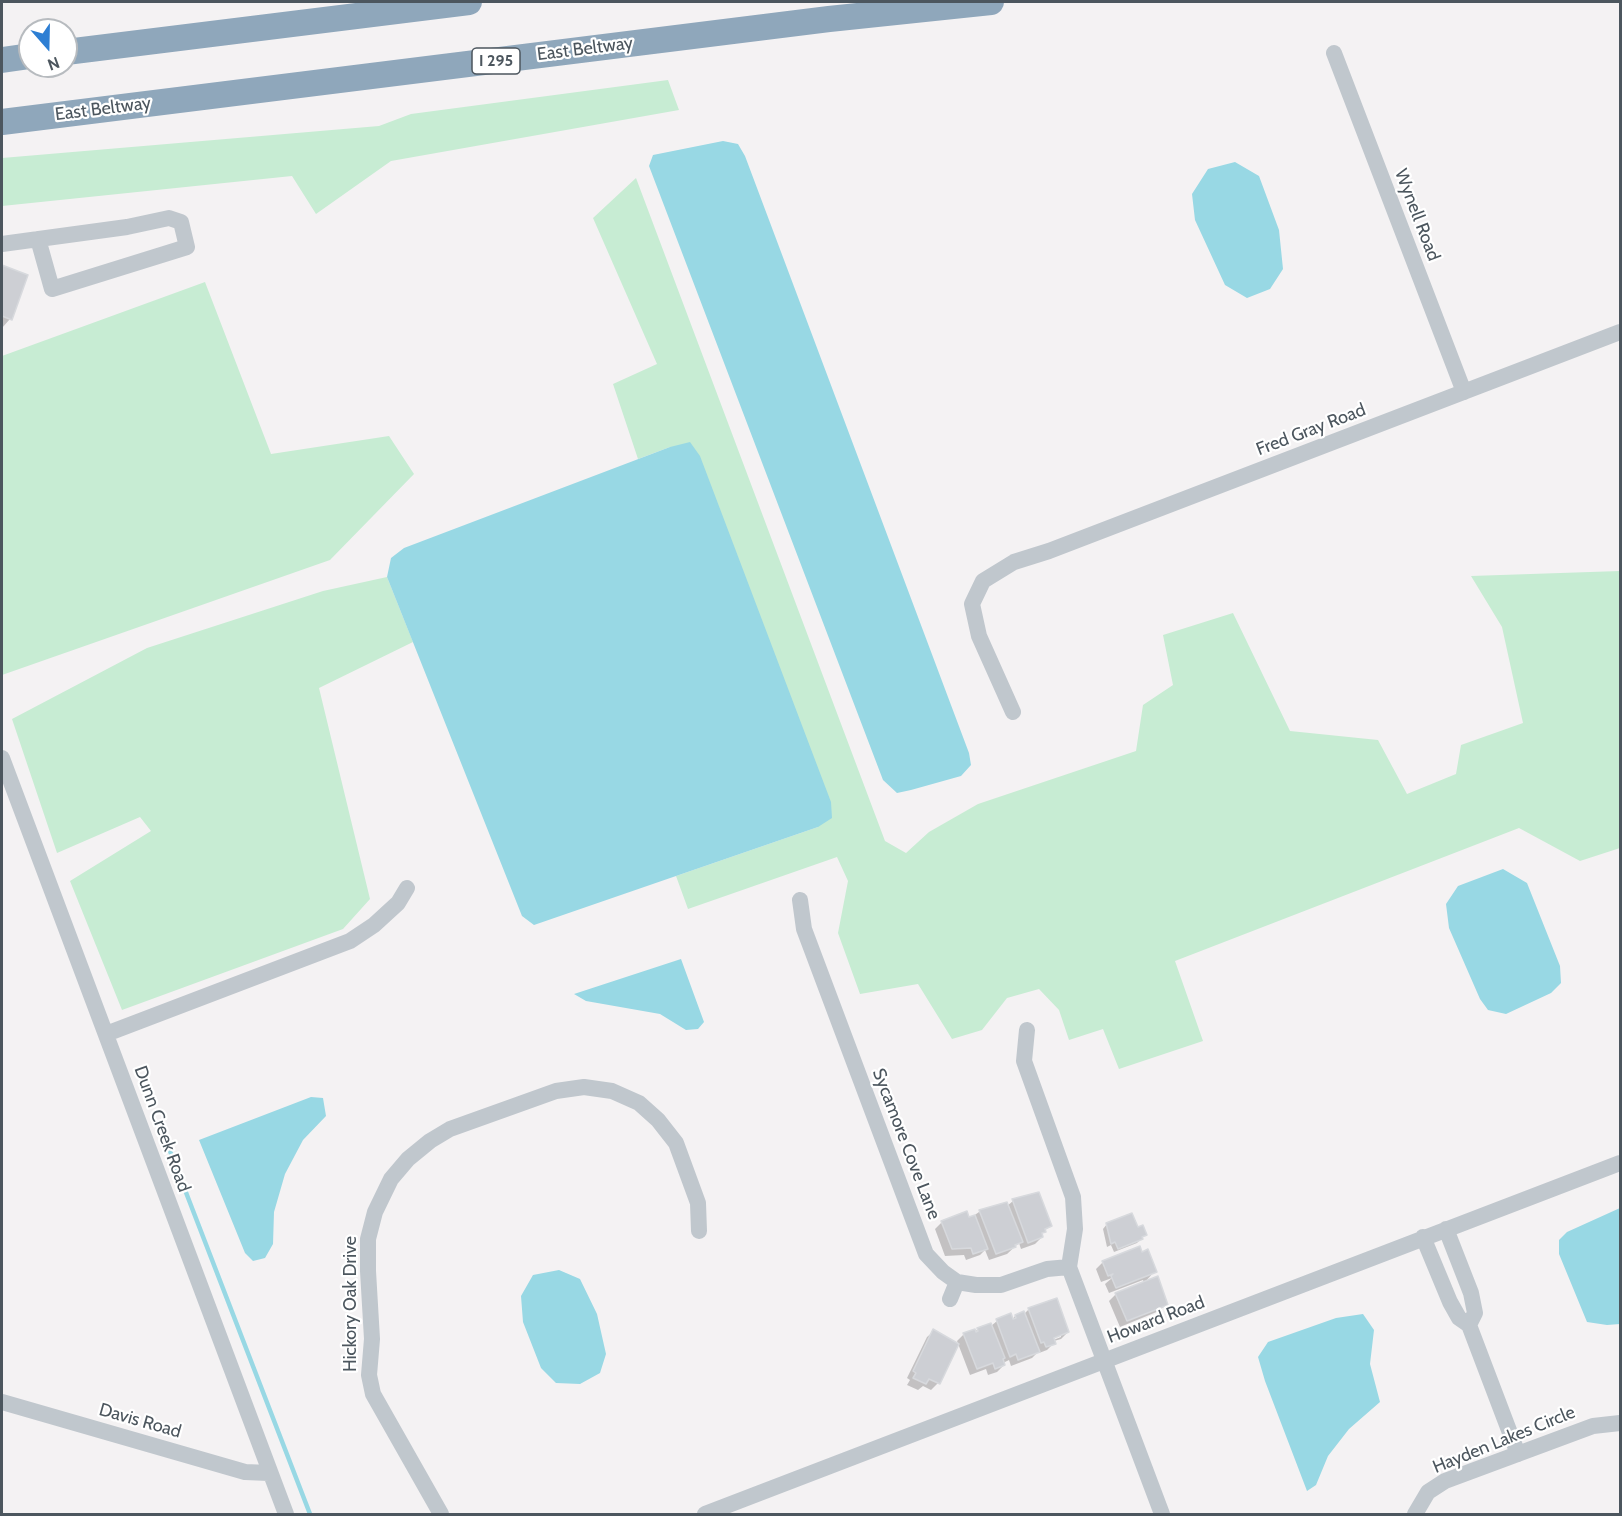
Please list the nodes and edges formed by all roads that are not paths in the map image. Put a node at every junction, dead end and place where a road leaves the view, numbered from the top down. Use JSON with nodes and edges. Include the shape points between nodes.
{"nodes":[{"id":1,"x":428,"y":2,"type":"edge"},
{"id":2,"x":469,"y":2,"type":"edge"},
{"id":3,"x":991,"y":2,"type":"edge"},
{"id":4,"x":332,"y":19,"type":"junction"},
{"id":5,"x":78,"y":51,"type":"edge"},
{"id":6,"x":1334,"y":53,"type":"dead end"},
{"id":7,"x":18,"y":58,"type":"edge"},
{"id":8,"x":2,"y":60,"type":"edge"},
{"id":9,"x":2,"y":122,"type":"edge"},
{"id":10,"x":38,"y":239,"type":"junction"},
{"id":11,"x":2,"y":244,"type":"edge"},
{"id":12,"x":1620,"y":332,"type":"edge"},
{"id":13,"x":1464,"y":392,"type":"junction"},
{"id":14,"x":1013,"y":712,"type":"dead end"},
{"id":15,"x":2,"y":758,"type":"edge"},
{"id":16,"x":407,"y":888,"type":"dead end"},
{"id":17,"x":800,"y":900,"type":"dead end"},
{"id":18,"x":1027,"y":1030,"type":"dead end"},
{"id":19,"x":106,"y":1034,"type":"junction"},
{"id":20,"x":1620,"y":1162,"type":"edge"},
{"id":21,"x":1446,"y":1229,"type":"junction"},
{"id":22,"x":699,"y":1231,"type":"dead end"},
{"id":23,"x":1424,"y":1237,"type":"junction"},
{"id":24,"x":1069,"y":1267,"type":"junction"},
{"id":25,"x":957,"y":1282,"type":"junction"},
{"id":26,"x":950,"y":1299,"type":"dead end"},
{"id":27,"x":1469,"y":1325,"type":"junction"},
{"id":28,"x":1104,"y":1361,"type":"junction"},
{"id":29,"x":2,"y":1402,"type":"edge"},
{"id":30,"x":1620,"y":1424,"type":"edge"},
{"id":31,"x":1518,"y":1454,"type":"junction"},
{"id":32,"x":269,"y":1473,"type":"junction"},
{"id":33,"x":286,"y":1515,"type":"edge"},
{"id":34,"x":441,"y":1515,"type":"edge"},
{"id":35,"x":705,"y":1515,"type":"edge"},
{"id":36,"x":1162,"y":1515,"type":"edge"},
{"id":37,"x":1415,"y":1515,"type":"edge"}],
"edges":[{"from":1,"to":4,"type":"highway"},
{"from":2,"to":4,"type":"highway"},
{"from":3,"to":9,"type":"highway","name":"East Beltway","number":"I 295"},
{"from":4,"to":5,"type":"highway"},
{"from":6,"to":13,"type":"street","name":"Wynell Road"},
{"from":7,"to":8,"type":"highway"},
{"from":10,"to":10,"type":"street","via":[[169,219],[181,222],[187,247],[52,289]]},
{"from":10,"to":11,"type":"street"},
{"from":12,"to":13,"type":"street","name":"Fred Gray Road"},
{"from":13,"to":14,"type":"street","name":"Fred Gray Road","via":[[1014,562],[983,581],[972,604],[979,636]]},
{"from":15,"to":19,"type":"street","name":"Dunn Creek Road"},
{"from":16,"to":19,"type":"street","via":[[398,903],[350,941]]},
{"from":17,"to":25,"type":"street","name":"Sycamore Cove Lane","via":[[804,929],[926,1254]]},
{"from":18,"to":24,"type":"street","via":[[1024,1060],[1073,1197],[1075,1229]]},
{"from":19,"to":32,"type":"street","name":"Dunn Creek Road"},
{"from":20,"to":21,"type":"street","name":"Howard Road"},
{"from":21,"to":23,"type":"street","name":"Howard Road"},
{"from":21,"to":27,"type":"street","via":[[1471,1293],[1475,1313]]},
{"from":22,"to":34,"type":"street","name":"Hickory Oak Drive","via":[[698,1203],[676,1143],[639,1103],[612,1091],[584,1087],[556,1091],[450,1129],[408,1159],[391,1179],[375,1212],[368,1239],[372,1339],[369,1375],[373,1394]]},
{"from":23,"to":27,"type":"street","via":[[1450,1302],[1459,1318]]},
{"from":23,"to":28,"type":"street","name":"Howard Road"},
{"from":24,"to":25,"type":"street","via":[[1047,1269],[1001,1286]]},
{"from":24,"to":28,"type":"street"},
{"from":25,"to":26,"type":"street"},
{"from":27,"to":31,"type":"street"},
{"from":28,"to":35,"type":"street","name":"Howard Road"},
{"from":28,"to":36,"type":"street"},
{"from":29,"to":32,"type":"street","name":"Davis Road","via":[[245,1472]]},
{"from":30,"to":31,"type":"street","name":"Hayden Lakes Circle","via":[[1593,1426]]},
{"from":31,"to":37,"type":"street","name":"Hayden Lakes Circle","via":[[1445,1481],[1428,1492]]},
{"from":32,"to":33,"type":"street","name":"Dunn Creek Road"}]}
